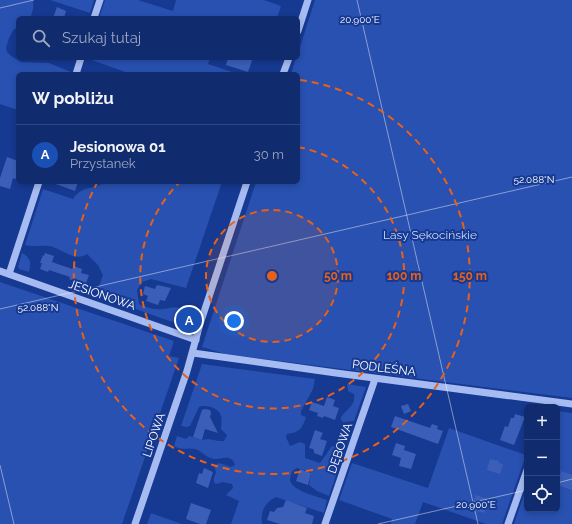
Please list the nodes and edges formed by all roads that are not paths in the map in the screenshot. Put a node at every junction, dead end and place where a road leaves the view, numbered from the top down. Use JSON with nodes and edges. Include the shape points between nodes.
{"nodes":[{"id":1,"x":100,"y":0,"type":"edge"},
{"id":2,"x":308,"y":0,"type":"edge"},
{"id":3,"x":95,"y":16,"type":"edge"},
{"id":4,"x":300,"y":25,"type":"edge"},
{"id":5,"x":80,"y":60,"type":"edge"},
{"id":6,"x":288,"y":60,"type":"edge"},
{"id":7,"x":77,"y":72,"type":"edge"},
{"id":8,"x":285,"y":72,"type":"edge"},
{"id":9,"x":38,"y":184,"type":"edge"},
{"id":10,"x":246,"y":184,"type":"edge"},
{"id":11,"x":0,"y":271,"type":"edge"},
{"id":12,"x":9,"y":274,"type":"junction"},
{"id":13,"x":196,"y":340,"type":"junction"},
{"id":14,"x":193,"y":352,"type":"junction"},
{"id":15,"x":375,"y":378,"type":"junction"},
{"id":16,"x":550,"y":404,"type":"edge"},
{"id":17,"x":560,"y":404,"type":"edge"},
{"id":18,"x":572,"y":404,"type":"edge"},
{"id":19,"x":525,"y":476,"type":"edge"},
{"id":20,"x":135,"y":524,"type":"edge"},
{"id":21,"x":325,"y":524,"type":"edge"},
{"id":22,"x":508,"y":524,"type":"edge"}],
"edges":[{"from":1,"to":3,"type":"street"},
{"from":2,"to":4,"type":"street"},
{"from":5,"to":7,"type":"street"},
{"from":6,"to":8,"type":"street"},
{"from":9,"to":12,"type":"street"},
{"from":10,"to":13,"type":"street","name":"LIPOWA"},
{"from":11,"to":12,"type":"street","name":"JESIONOWA"},
{"from":12,"to":13,"type":"street","name":"JESIONOWA"},
{"from":13,"to":14,"type":"street","name":"LIPOWA"},
{"from":14,"to":15,"type":"street","name":"PODLEŚNA"},
{"from":14,"to":20,"type":"street","name":"LIPOWA"},
{"from":15,"to":16,"type":"street","name":"PODLEŚNA"},
{"from":15,"to":21,"type":"street","name":"DĘBOWA"},
{"from":17,"to":18,"type":"street","name":"PODLEŚNA"},
{"from":19,"to":22,"type":"street"}]}
